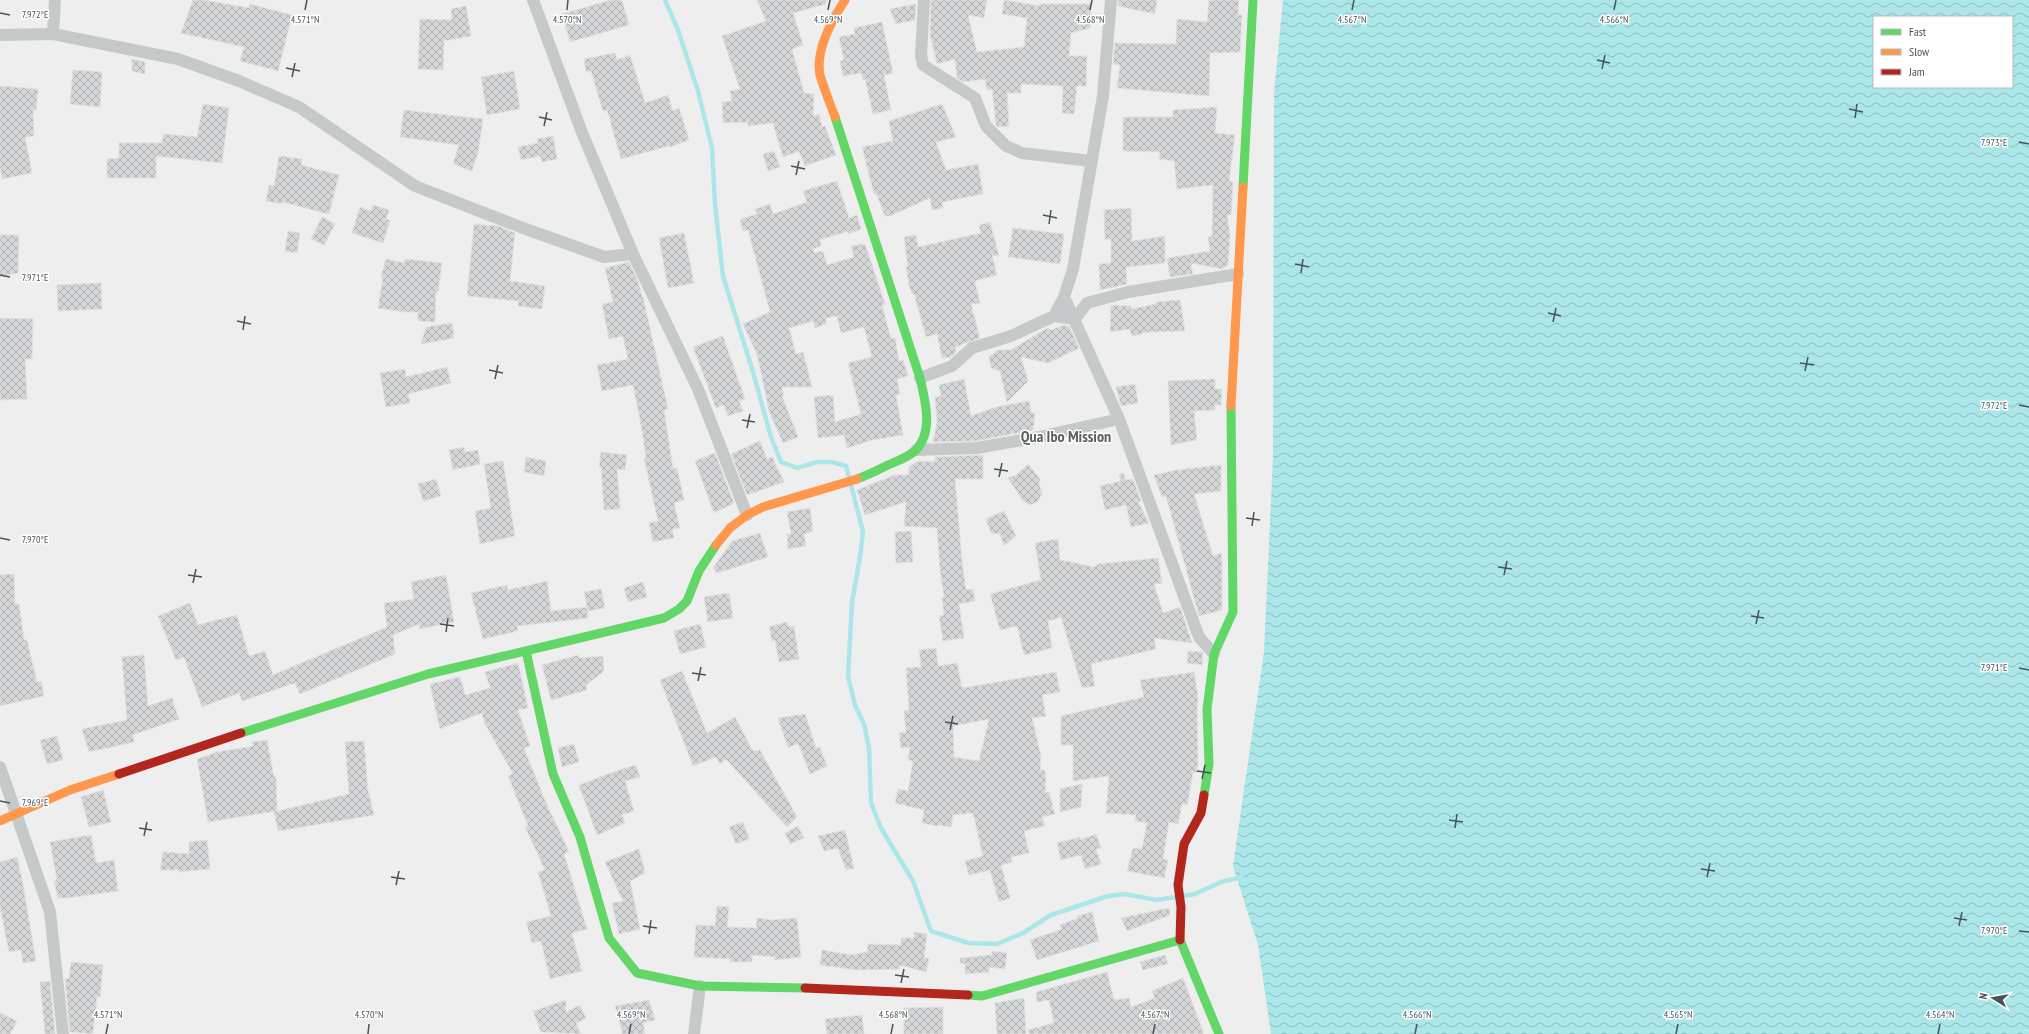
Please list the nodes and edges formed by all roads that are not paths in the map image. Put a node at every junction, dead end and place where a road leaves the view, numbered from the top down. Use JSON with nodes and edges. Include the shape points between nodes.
{"nodes":[{"id":1,"x":56,"y":0,"type":"edge"},
{"id":2,"x":533,"y":0,"type":"edge"},
{"id":3,"x":845,"y":0,"type":"edge"},
{"id":4,"x":924,"y":0,"type":"edge"},
{"id":5,"x":1111,"y":0,"type":"edge"},
{"id":6,"x":1253,"y":0,"type":"edge"},
{"id":7,"x":53,"y":34,"type":"junction"},
{"id":8,"x":0,"y":35,"type":"edge"},
{"id":9,"x":1091,"y":161,"type":"junction"},
{"id":10,"x":634,"y":254,"type":"junction"},
{"id":11,"x":1238,"y":274,"type":"junction"},
{"id":12,"x":1064,"y":297,"type":"junction"},
{"id":13,"x":1054,"y":316,"type":"junction"},
{"id":14,"x":1075,"y":319,"type":"junction"},
{"id":15,"x":920,"y":378,"type":"junction"},
{"id":16,"x":1119,"y":419,"type":"junction"},
{"id":17,"x":916,"y":450,"type":"junction"},
{"id":18,"x":747,"y":515,"type":"junction"},
{"id":19,"x":526,"y":651,"type":"junction"},
{"id":20,"x":1214,"y":654,"type":"junction"},
{"id":21,"x":0,"y":767,"type":"edge"},
{"id":22,"x":15,"y":813,"type":"junction"},
{"id":23,"x":0,"y":821,"type":"edge"},
{"id":24,"x":1180,"y":940,"type":"junction"},
{"id":25,"x":700,"y":986,"type":"junction"},
{"id":26,"x":62,"y":1034,"type":"edge"},
{"id":27,"x":694,"y":1034,"type":"edge"},
{"id":28,"x":1219,"y":1034,"type":"edge"}],
"edges":[{"from":1,"to":7,"type":"street"},
{"from":2,"to":10,"type":"street","via":[[581,130]]},
{"from":3,"to":15,"type":"street","via":[[833,19],[822,46],[820,74]]},
{"from":4,"to":9,"type":"street","via":[[921,55],[923,65],[975,98],[986,126],[1006,146],[1022,153]]},
{"from":5,"to":9,"type":"street","via":[[1103,96]]},
{"from":6,"to":11,"type":"street"},
{"from":7,"to":8,"type":"street"},
{"from":7,"to":10,"type":"street","via":[[178,59],[239,81],[300,107],[415,186],[604,257]]},
{"from":9,"to":12,"type":"street","via":[[1073,269]]},
{"from":10,"to":18,"type":"street","via":[[698,389]]},
{"from":11,"to":14,"type":"street","via":[[1121,294],[1087,303]]},
{"from":11,"to":20,"type":"street","via":[[1231,413],[1233,612]]},
{"from":12,"to":13,"type":"street"},
{"from":12,"to":14,"type":"street"},
{"from":13,"to":14,"type":"street"},
{"from":13,"to":15,"type":"street","via":[[1011,336],[972,348],[952,366]]},
{"from":14,"to":16,"type":"street"},
{"from":15,"to":17,"type":"street","via":[[926,407],[926,424],[923,438]]},
{"from":16,"to":17,"type":"street","via":[[977,448]]},
{"from":16,"to":20,"type":"street","via":[[1199,637]]},
{"from":17,"to":18,"type":"street","via":[[906,458],[860,478],[763,507]]},
{"from":18,"to":19,"type":"street","via":[[730,528],[714,547],[700,570],[687,601],[679,609],[664,618]]},
{"from":19,"to":22,"type":"street","via":[[428,674],[278,720],[70,790]]},
{"from":19,"to":25,"type":"street","via":[[553,774],[580,837],[609,938],[637,973]]},
{"from":20,"to":24,"type":"street","via":[[1207,709],[1209,764],[1201,814],[1184,844],[1178,885],[1181,907]]},
{"from":21,"to":22,"type":"street"},
{"from":22,"to":23,"type":"street"},
{"from":22,"to":26,"type":"street","via":[[50,912]]},
{"from":24,"to":25,"type":"street","via":[[982,996]]},
{"from":24,"to":28,"type":"street"},
{"from":25,"to":27,"type":"street"}]}
